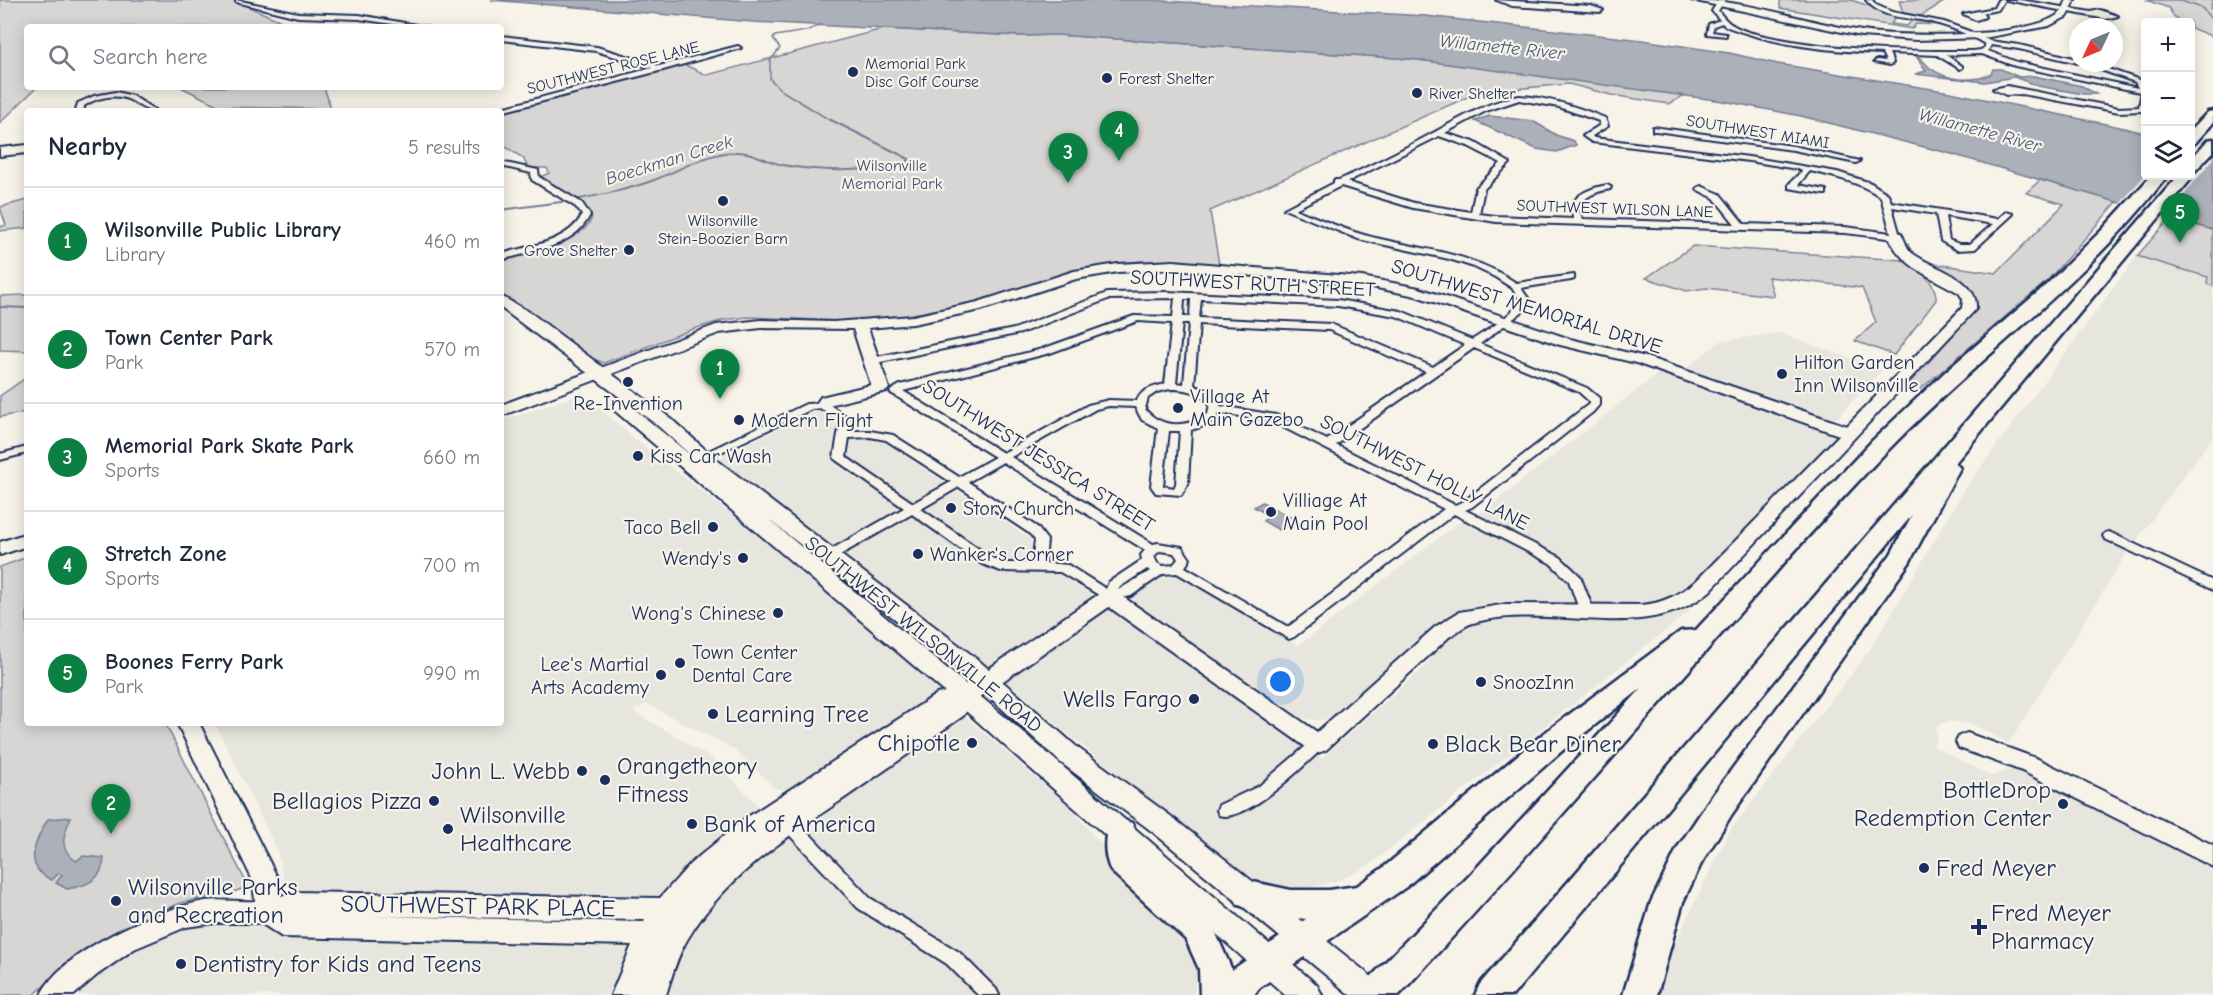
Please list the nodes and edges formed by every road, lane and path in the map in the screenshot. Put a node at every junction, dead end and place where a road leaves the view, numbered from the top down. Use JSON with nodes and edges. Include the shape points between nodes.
{"nodes":[{"id":1,"x":1499,"y":0,"type":"edge"},
{"id":2,"x":1695,"y":0,"type":"edge"},
{"id":3,"x":1869,"y":0,"type":"edge"},
{"id":4,"x":2001,"y":0,"type":"edge"},
{"id":5,"x":2009,"y":0,"type":"edge"},
{"id":6,"x":2071,"y":0,"type":"edge"},
{"id":7,"x":238,"y":1,"type":"edge"},
{"id":8,"x":1721,"y":1,"type":"edge"},
{"id":9,"x":2064,"y":7,"type":"edge"},
{"id":10,"x":1588,"y":9,"type":"dead end"},
{"id":11,"x":2093,"y":14,"type":"dead end"},
{"id":12,"x":1722,"y":21,"type":"junction"},
{"id":13,"x":405,"y":24,"type":"edge"},
{"id":14,"x":1948,"y":25,"type":"junction"},
{"id":15,"x":1970,"y":34,"type":"junction"},
{"id":16,"x":1724,"y":35,"type":"dead end"},
{"id":17,"x":504,"y":38,"type":"edge"},
{"id":18,"x":1876,"y":44,"type":"dead end"},
{"id":19,"x":1988,"y":44,"type":"junction"},
{"id":20,"x":1815,"y":46,"type":"junction"},
{"id":21,"x":1928,"y":46,"type":"dead end"},
{"id":22,"x":1772,"y":47,"type":"dead end"},
{"id":23,"x":738,"y":48,"type":"dead end"},
{"id":24,"x":1885,"y":52,"type":"junction"},
{"id":25,"x":1983,"y":52,"type":"junction"},
{"id":26,"x":1938,"y":53,"type":"junction"},
{"id":27,"x":2069,"y":59,"type":"edge"},
{"id":28,"x":1877,"y":62,"type":"dead end"},
{"id":29,"x":1960,"y":67,"type":"dead end"},
{"id":30,"x":661,"y":69,"type":"junction"},
{"id":31,"x":2116,"y":72,"type":"edge"},
{"id":32,"x":2141,"y":86,"type":"edge"},
{"id":33,"x":2141,"y":91,"type":"edge"},
{"id":34,"x":2022,"y":92,"type":"dead end"},
{"id":35,"x":80,"y":108,"type":"edge"},
{"id":36,"x":147,"y":108,"type":"edge"},
{"id":37,"x":504,"y":109,"type":"edge"},
{"id":38,"x":2141,"y":109,"type":"edge"},
{"id":39,"x":2208,"y":120,"type":"edge"},
{"id":40,"x":1656,"y":129,"type":"dead end"},
{"id":41,"x":1438,"y":133,"type":"junction"},
{"id":42,"x":2195,"y":134,"type":"edge"},
{"id":43,"x":1756,"y":142,"type":"junction"},
{"id":44,"x":2213,"y":143,"type":"edge"},
{"id":45,"x":24,"y":148,"type":"edge"},
{"id":46,"x":0,"y":152,"type":"edge"},
{"id":47,"x":1755,"y":160,"type":"junction"},
{"id":48,"x":1856,"y":161,"type":"dead end"},
{"id":49,"x":2195,"y":164,"type":"edge"},
{"id":50,"x":504,"y":165,"type":"edge"},
{"id":51,"x":1808,"y":169,"type":"junction"},
{"id":52,"x":2155,"y":180,"type":"edge"},
{"id":53,"x":2183,"y":180,"type":"edge"},
{"id":54,"x":1337,"y":182,"type":"junction"},
{"id":55,"x":1607,"y":187,"type":"dead end"},
{"id":56,"x":1701,"y":189,"type":"dead end"},
{"id":57,"x":1823,"y":192,"type":"dead end"},
{"id":58,"x":1889,"y":204,"type":"junction"},
{"id":59,"x":1940,"y":213,"type":"junction"},
{"id":60,"x":2009,"y":214,"type":"dead end"},
{"id":61,"x":1474,"y":216,"type":"junction"},
{"id":62,"x":1580,"y":222,"type":"junction"},
{"id":63,"x":1998,"y":222,"type":"junction"},
{"id":64,"x":1743,"y":228,"type":"junction"},
{"id":65,"x":1896,"y":236,"type":"junction"},
{"id":66,"x":504,"y":256,"type":"edge"},
{"id":67,"x":1571,"y":277,"type":"dead end"},
{"id":68,"x":1515,"y":286,"type":"junction"},
{"id":69,"x":1180,"y":296,"type":"junction"},
{"id":70,"x":1196,"y":297,"type":"junction"},
{"id":71,"x":504,"y":303,"type":"edge"},
{"id":72,"x":504,"y":312,"type":"edge"},
{"id":73,"x":1178,"y":319,"type":"junction"},
{"id":74,"x":1194,"y":320,"type":"junction"},
{"id":75,"x":1506,"y":321,"type":"junction"},
{"id":76,"x":861,"y":325,"type":"junction"},
{"id":77,"x":1473,"y":344,"type":"junction"},
{"id":78,"x":874,"y":361,"type":"junction"},
{"id":79,"x":1435,"y":372,"type":"junction"},
{"id":80,"x":593,"y":376,"type":"junction"},
{"id":81,"x":1170,"y":386,"type":"junction"},
{"id":82,"x":1189,"y":387,"type":"junction"},
{"id":83,"x":894,"y":390,"type":"junction"},
{"id":84,"x":1139,"y":404,"type":"junction"},
{"id":85,"x":823,"y":405,"type":"junction"},
{"id":86,"x":1215,"y":409,"type":"junction"},
{"id":87,"x":504,"y":410,"type":"edge"},
{"id":88,"x":1164,"y":427,"type":"junction"},
{"id":89,"x":1186,"y":428,"type":"junction"},
{"id":90,"x":1850,"y":433,"type":"junction"},
{"id":91,"x":844,"y":435,"type":"junction"},
{"id":92,"x":1964,"y":437,"type":"junction"},
{"id":93,"x":1328,"y":445,"type":"junction"},
{"id":94,"x":24,"y":451,"type":"edge"},
{"id":95,"x":0,"y":457,"type":"edge"},
{"id":96,"x":1003,"y":457,"type":"junction"},
{"id":97,"x":696,"y":460,"type":"junction"},
{"id":98,"x":958,"y":482,"type":"junction"},
{"id":99,"x":911,"y":509,"type":"junction"},
{"id":100,"x":1456,"y":509,"type":"junction"},
{"id":101,"x":2109,"y":536,"type":"dead end"},
{"id":102,"x":24,"y":540,"type":"edge"},
{"id":103,"x":0,"y":549,"type":"edge"},
{"id":104,"x":829,"y":556,"type":"junction"},
{"id":105,"x":1150,"y":556,"type":"junction"},
{"id":106,"x":1038,"y":566,"type":"junction"},
{"id":107,"x":1178,"y":568,"type":"junction"},
{"id":108,"x":1161,"y":570,"type":"junction"},
{"id":109,"x":2213,"y":586,"type":"edge"},
{"id":110,"x":1109,"y":597,"type":"junction"},
{"id":111,"x":1734,"y":604,"type":"junction"},
{"id":112,"x":1587,"y":612,"type":"junction"},
{"id":113,"x":975,"y":689,"type":"junction"},
{"id":114,"x":189,"y":726,"type":"edge"},
{"id":115,"x":1967,"y":742,"type":"dead end"},
{"id":116,"x":1318,"y":744,"type":"junction"},
{"id":117,"x":1225,"y":810,"type":"dead end"},
{"id":118,"x":782,"y":816,"type":"junction"},
{"id":119,"x":1121,"y":832,"type":"junction"},
{"id":120,"x":2213,"y":857,"type":"edge"},
{"id":121,"x":1249,"y":895,"type":"junction"},
{"id":122,"x":1366,"y":898,"type":"junction"},
{"id":123,"x":665,"y":909,"type":"junction"},
{"id":124,"x":691,"y":910,"type":"junction"},
{"id":125,"x":266,"y":912,"type":"junction"},
{"id":126,"x":663,"y":934,"type":"junction"},
{"id":127,"x":1306,"y":939,"type":"junction"},
{"id":128,"x":1269,"y":963,"type":"junction"},
{"id":129,"x":55,"y":995,"type":"edge"},
{"id":130,"x":624,"y":995,"type":"edge"},
{"id":131,"x":652,"y":995,"type":"edge"},
{"id":132,"x":990,"y":995,"type":"edge"},
{"id":133,"x":1216,"y":995,"type":"edge"},
{"id":134,"x":1233,"y":995,"type":"edge"},
{"id":135,"x":1307,"y":995,"type":"edge"},
{"id":136,"x":1374,"y":995,"type":"edge"},
{"id":137,"x":1492,"y":995,"type":"edge"},
{"id":138,"x":1640,"y":995,"type":"edge"}],
"edges":[{"from":1,"to":10,"type":"street"},
{"from":2,"to":8,"type":"street"},
{"from":3,"to":14,"type":"street","via":[[1886,11]]},
{"from":4,"to":14,"type":"street","via":[[1996,9],[1966,14],[1970,17]]},
{"from":5,"to":9,"type":"street"},
{"from":6,"to":9,"type":"street"},
{"from":7,"to":13,"type":"street","via":[[298,15],[359,17]]},
{"from":8,"to":12,"type":"street","via":[[1716,14]]},
{"from":8,"to":15,"type":"street","via":[[1864,34]]},
{"from":9,"to":11,"type":"street"},
{"from":9,"to":15,"type":"street","via":[[2063,17],[2032,28]]},
{"from":12,"to":16,"type":"street","via":[[1711,25],[1709,33]]},
{"from":12,"to":20,"type":"street","via":[[1755,36]]},
{"from":14,"to":15,"type":"street"},
{"from":15,"to":19,"type":"street"},
{"from":17,"to":30,"type":"street","via":[[597,49]]},
{"from":18,"to":24,"type":"street","via":[[1878,50]]},
{"from":19,"to":25,"type":"street"},
{"from":19,"to":27,"type":"street"},
{"from":20,"to":22,"type":"street"},
{"from":20,"to":24,"type":"street"},
{"from":21,"to":26,"type":"street"},
{"from":23,"to":30,"type":"street","name":"SOUTHWEST ROSE LANE"},
{"from":24,"to":26,"type":"street"},
{"from":24,"to":28,"type":"street","via":[[1890,63]]},
{"from":25,"to":26,"type":"street"},
{"from":25,"to":33,"type":"street","via":[[2015,64]]},
{"from":26,"to":29,"type":"street"},
{"from":30,"to":37,"type":"street","name":"SOUTHWEST ROSE LANE"},
{"from":31,"to":32,"type":"street","via":[[2130,76]]},
{"from":34,"to":38,"type":"street","via":[[2132,111]]},
{"from":35,"to":36,"type":"street","via":[[89,99],[125,95]]},
{"from":39,"to":42,"type":"highway"},
{"from":40,"to":43,"type":"street","name":"SOUTHWEST MIAMI"},
{"from":41,"to":47,"type":"street","via":[[1508,100],[1525,98],[1600,119],[1604,126],[1587,137]]},
{"from":41,"to":54,"type":"street"},
{"from":41,"to":61,"type":"street","via":[[1473,145],[1506,163],[1480,188]]},
{"from":43,"to":47,"type":"street","via":[[1759,150]]},
{"from":43,"to":48,"type":"street","name":"SOUTHWEST MIAMI"},
{"from":44,"to":49,"type":"highway"},
{"from":45,"to":46,"type":"main road"},
{"from":47,"to":51,"type":"street"},
{"from":50,"to":66,"type":"street","via":[[535,172],[535,178],[585,210],[586,218],[571,234]]},
{"from":51,"to":57,"type":"street","via":[[1792,186]]},
{"from":51,"to":58,"type":"street","via":[[1860,181],[1882,191]]},
{"from":52,"to":111,"type":"highway","via":[[2045,296],[1904,421]]},
{"from":53,"to":92,"type":"highway"},
{"from":54,"to":61,"type":"street","name":"SOUTHWEST WILSON LANE","via":[[1413,205]]},
{"from":54,"to":68,"type":"street","via":[[1288,209],[1362,237],[1458,259]]},
{"from":55,"to":62,"type":"street","via":[[1590,192],[1577,202],[1575,212]]},
{"from":56,"to":64,"type":"street","via":[[1717,196]]},
{"from":58,"to":59,"type":"street"},
{"from":58,"to":65,"type":"street"},
{"from":59,"to":63,"type":"street"},
{"from":59,"to":63,"type":"street","via":[[1945,241],[1957,248],[1972,248]]},
{"from":60,"to":63,"type":"street"},
{"from":61,"to":62,"type":"street","name":"SOUTHWEST WILSON LANE"},
{"from":62,"to":64,"type":"street","name":"SOUTHWEST WILSON LANE"},
{"from":64,"to":65,"type":"street","name":"SOUTHWEST WILSON LANE"},
{"from":65,"to":90,"type":"street","via":[[1907,256],[1965,290],[1970,305]]},
{"from":67,"to":68,"type":"street"},
{"from":68,"to":75,"type":"street","via":[[1525,301]]},
{"from":69,"to":70,"type":"street","name":"SOUTHWEST RUTH STREET"},
{"from":69,"to":73,"type":"street"},
{"from":69,"to":78,"type":"street","name":"SOUTHWEST RUTH STREET","via":[[1107,296],[1021,330]]},
{"from":70,"to":74,"type":"street"},
{"from":70,"to":77,"type":"street","name":"SOUTHWEST RUTH STREET","via":[[1338,303],[1389,311]]},
{"from":71,"to":80,"type":"main road","name":"SOUTHWEST WILSONVILLE ROAD","via":[[525,316]]},
{"from":72,"to":80,"type":"main road","name":"SOUTHWEST WILSONVILLE ROAD"},
{"from":73,"to":74,"type":"street"},
{"from":73,"to":81,"type":"street"},
{"from":73,"to":83,"type":"street","via":[[1128,319],[1046,351]]},
{"from":74,"to":79,"type":"street","via":[[1331,327]]},
{"from":74,"to":82,"type":"street"},
{"from":75,"to":76,"type":"street","name":"SOUTHWEST MEMORIAL DRIVE","via":[[1443,298],[1377,283],[1173,265],[1088,272],[959,311]]},
{"from":75,"to":77,"type":"street"},
{"from":75,"to":90,"type":"street","name":"SOUTHWEST MEMORIAL DRIVE","via":[[1573,345],[1641,360]]},
{"from":76,"to":78,"type":"street","via":[[868,329]]},
{"from":76,"to":80,"type":"street","name":"SOUTHWEST MEMORIAL DRIVE","via":[[761,324],[724,328]]},
{"from":77,"to":79,"type":"street"},
{"from":77,"to":100,"type":"street","name":"SOUTHWEST RUTH STREET","via":[[1584,390],[1595,399],[1594,405],[1468,504]]},
{"from":78,"to":83,"type":"street"},
{"from":79,"to":93,"type":"street"},
{"from":80,"to":87,"type":"street","name":"SOUTHWEST MEMORIAL DRIVE"},
{"from":80,"to":97,"type":"main road","name":"SOUTHWEST WILSONVILLE ROAD","via":[[664,422]]},
{"from":81,"to":82,"type":"street"},
{"from":81,"to":84,"type":"street","via":[[1148,393]]},
{"from":82,"to":86,"type":"street","via":[[1209,396]]},
{"from":83,"to":85,"type":"street","via":[[836,406]]},
{"from":83,"to":96,"type":"street","name":"SOUTHWEST JESSICA STREET"},
{"from":84,"to":88,"type":"street","via":[[1142,415]]},
{"from":84,"to":96,"type":"street","via":[[1092,407]]},
{"from":85,"to":91,"type":"street","via":[[846,421]]},
{"from":85,"to":97,"type":"street","via":[[810,406]]},
{"from":86,"to":89,"type":"street","via":[[1208,421]]},
{"from":86,"to":93,"type":"street","name":"SOUTHWEST HOLLY LANE","via":[[1272,417]]},
{"from":88,"to":89,"type":"street"},
{"from":88,"to":89,"type":"street","via":[[1157,486],[1172,493],[1182,484]]},
{"from":90,"to":112,"type":"street","via":[[1687,599],[1651,612]]},
{"from":91,"to":98,"type":"street","via":[[882,435]]},
{"from":91,"to":99,"type":"street","via":[[840,458]]},
{"from":92,"to":137,"type":"highway"},
{"from":92,"to":138,"type":"highway","via":[[1901,557],[1689,856],[1667,902]]},
{"from":93,"to":100,"type":"street","name":"SOUTHWEST HOLLY LANE"},
{"from":94,"to":95,"type":"street"},
{"from":96,"to":98,"type":"street"},
{"from":96,"to":105,"type":"street","name":"SOUTHWEST JESSICA STREET"},
{"from":97,"to":104,"type":"main road","name":"SOUTHWEST WILSONVILLE ROAD"},
{"from":97,"to":113,"type":"main road","name":"SOUTHWEST WILSONVILLE ROAD"},
{"from":98,"to":99,"type":"street"},
{"from":98,"to":106,"type":"street","via":[[1037,534],[1041,540]]},
{"from":99,"to":104,"type":"street"},
{"from":99,"to":106,"type":"street","via":[[993,565]]},
{"from":100,"to":107,"type":"street","name":"SOUTHWEST RUTH STREET","via":[[1445,513],[1288,634]]},
{"from":100,"to":112,"type":"street","name":"SOUTHWEST HOLLY LANE","via":[[1567,569],[1575,579]]},
{"from":101,"to":109,"type":"street"},
{"from":102,"to":103,"type":"street"},
{"from":104,"to":113,"type":"main road","name":"SOUTHWEST WILSONVILLE ROAD"},
{"from":105,"to":107,"type":"street","name":"SOUTHWEST JESSICA STREET","via":[[1166,546],[1178,550],[1184,559]]},
{"from":105,"to":108,"type":"street","name":"SOUTHWEST JESSICA STREET"},
{"from":105,"to":110,"type":"street","via":[[1114,585]]},
{"from":106,"to":110,"type":"street","via":[[1063,567]]},
{"from":107,"to":108,"type":"street"},
{"from":108,"to":110,"type":"street","via":[[1126,593]]},
{"from":110,"to":113,"type":"street"},
{"from":110,"to":116,"type":"street"},
{"from":111,"to":122,"type":"highway","via":[[1553,742]]},
{"from":111,"to":136,"type":"highway","via":[[1481,885]]},
{"from":112,"to":116,"type":"street","via":[[1496,611],[1461,619]]},
{"from":113,"to":118,"type":"street","via":[[955,710]]},
{"from":113,"to":119,"type":"main road","name":"SOUTHWEST WILSONVILLE ROAD"},
{"from":113,"to":121,"type":"main road","name":"SOUTHWEST WILSONVILLE ROAD","via":[[1163,825]]},
{"from":114,"to":125,"type":"street","via":[[266,881]]},
{"from":115,"to":120,"type":"street","via":[[2030,765]]},
{"from":116,"to":117,"type":"street","via":[[1251,801]]},
{"from":118,"to":123,"type":"street","via":[[703,864]]},
{"from":118,"to":124,"type":"street"},
{"from":118,"to":132,"type":"street","via":[[864,903],[953,958]]},
{"from":119,"to":128,"type":"main road","name":"SOUTHWEST WILSONVILLE ROAD"},
{"from":119,"to":133,"type":"highway","via":[[1122,862],[1198,930],[1207,944],[1214,960]]},
{"from":121,"to":122,"type":"highway","via":[[1300,907]]},
{"from":121,"to":127,"type":"main road","name":"SOUTHWEST WILSONVILLE ROAD"},
{"from":122,"to":127,"type":"highway"},
{"from":123,"to":124,"type":"street","name":"SOUTHWEST PARK PLACE"},
{"from":123,"to":125,"type":"street","name":"SOUTHWEST PARK PLACE","via":[[294,903]]},
{"from":123,"to":126,"type":"street"},
{"from":124,"to":126,"type":"street"},
{"from":125,"to":126,"type":"street","name":"SOUTHWEST PARK PLACE","via":[[282,925]]},
{"from":125,"to":129,"type":"street","name":"SOUTHWEST PARK PLACE","via":[[204,913],[155,927],[103,956]]},
{"from":126,"to":130,"type":"street","via":[[634,964]]},
{"from":126,"to":131,"type":"street"},
{"from":127,"to":128,"type":"highway"},
{"from":127,"to":136,"type":"main road","name":"SOUTHWEST WILSONVILLE ROAD"},
{"from":128,"to":134,"type":"highway","via":[[1247,977]]},
{"from":128,"to":135,"type":"main road","name":"SOUTHWEST WILSONVILLE ROAD"}]}
